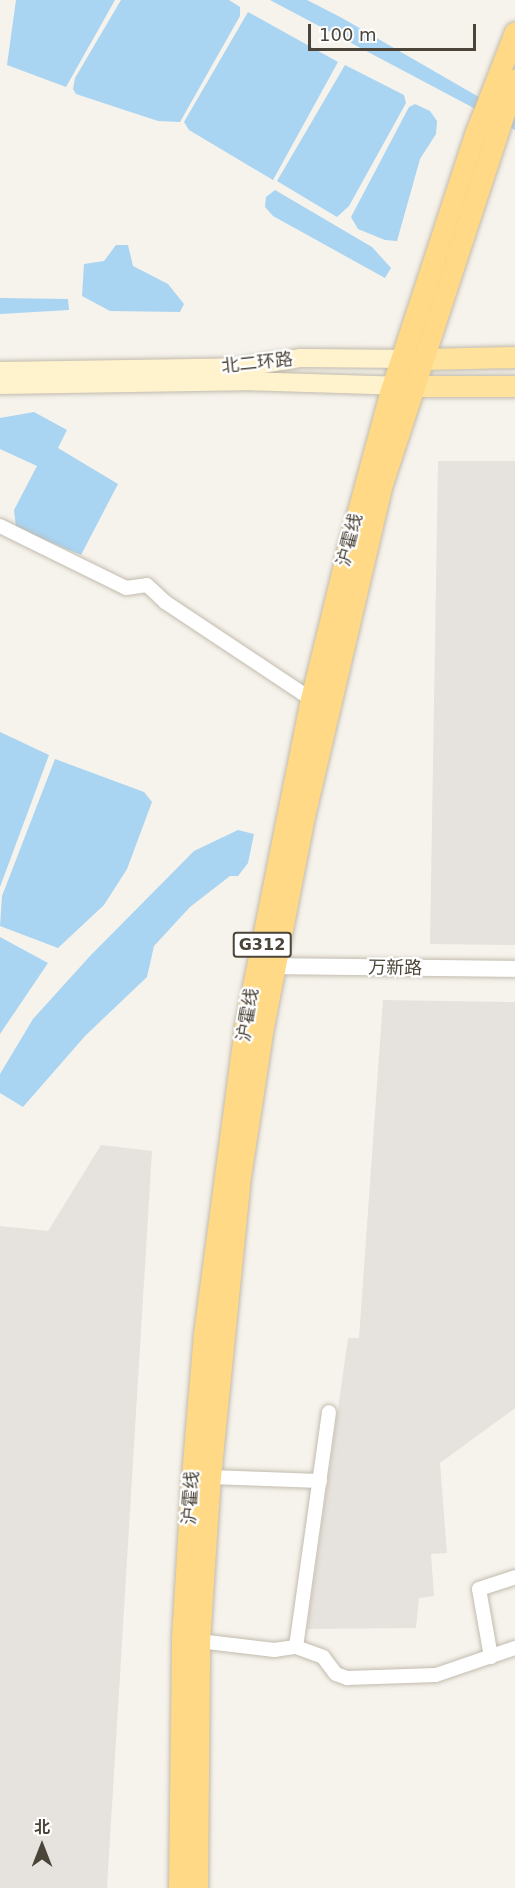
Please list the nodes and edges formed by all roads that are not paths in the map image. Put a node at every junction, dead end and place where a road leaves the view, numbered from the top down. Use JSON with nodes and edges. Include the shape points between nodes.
{"nodes":[{"id":1,"x":515,"y":32,"type":"edge"},
{"id":2,"x":515,"y":79,"type":"edge"},
{"id":3,"x":515,"y":357,"type":"edge"},
{"id":4,"x":412,"y":359,"type":"junction"},
{"id":5,"x":0,"y":371,"type":"edge"},
{"id":6,"x":0,"y":385,"type":"edge"},
{"id":7,"x":403,"y":386,"type":"junction"},
{"id":8,"x":515,"y":386,"type":"edge"},
{"id":9,"x":0,"y":526,"type":"edge"},
{"id":10,"x":311,"y":699,"type":"junction"},
{"id":11,"x":274,"y":966,"type":"junction"},
{"id":12,"x":515,"y":969,"type":"edge"},
{"id":13,"x":329,"y":1412,"type":"dead end"},
{"id":14,"x":210,"y":1477,"type":"junction"},
{"id":15,"x":320,"y":1481,"type":"junction"},
{"id":16,"x":515,"y":1577,"type":"edge"},
{"id":17,"x":191,"y":1640,"type":"junction"},
{"id":18,"x":296,"y":1647,"type":"junction"},
{"id":19,"x":515,"y":1648,"type":"edge"},
{"id":20,"x":491,"y":1657,"type":"junction"},
{"id":21,"x":179,"y":1888,"type":"edge"},
{"id":22,"x":197,"y":1888,"type":"edge"}],
"edges":[{"from":1,"to":4,"type":"highway","name":"沪霍线","number":"G312","via":[[476,132]]},
{"from":2,"to":4,"type":"highway","name":"沪霍线","number":"G312"},
{"from":3,"to":4,"type":"main road","name":"北二环路"},
{"from":4,"to":5,"type":"main road","name":"北二环路","via":[[301,358],[243,367]]},
{"from":4,"to":7,"type":"highway","name":"沪霍线","number":"G312"},
{"from":6,"to":7,"type":"main road","name":"北二环路","via":[[243,381]]},
{"from":7,"to":8,"type":"main road","name":"北二环路"},
{"from":7,"to":10,"type":"highway","name":"沪霍线","number":"G312"},
{"from":7,"to":11,"type":"highway","name":"沪霍线","number":"G312","via":[[304,816]]},
{"from":9,"to":10,"type":"street","via":[[126,588],[147,585],[165,602]]},
{"from":10,"to":17,"type":"highway","name":"沪霍线","number":"G312","via":[[245,1026],[223,1173],[204,1334]]},
{"from":11,"to":12,"type":"street","name":"万新路"},
{"from":11,"to":14,"type":"highway","name":"沪霍线","number":"G312","via":[[240,1177]]},
{"from":13,"to":15,"type":"street"},
{"from":14,"to":15,"type":"street"},
{"from":14,"to":17,"type":"highway","name":"沪霍线","number":"G312"},
{"from":15,"to":18,"type":"street"},
{"from":16,"to":20,"type":"street","via":[[479,1589]]},
{"from":17,"to":18,"type":"street","via":[[274,1650]]},
{"from":17,"to":21,"type":"highway","name":"沪霍线","number":"G312"},
{"from":17,"to":22,"type":"highway","name":"沪霍线","number":"G312"},
{"from":18,"to":20,"type":"street","via":[[323,1657],[336,1674],[347,1678],[436,1675]]},
{"from":19,"to":20,"type":"street"}]}
